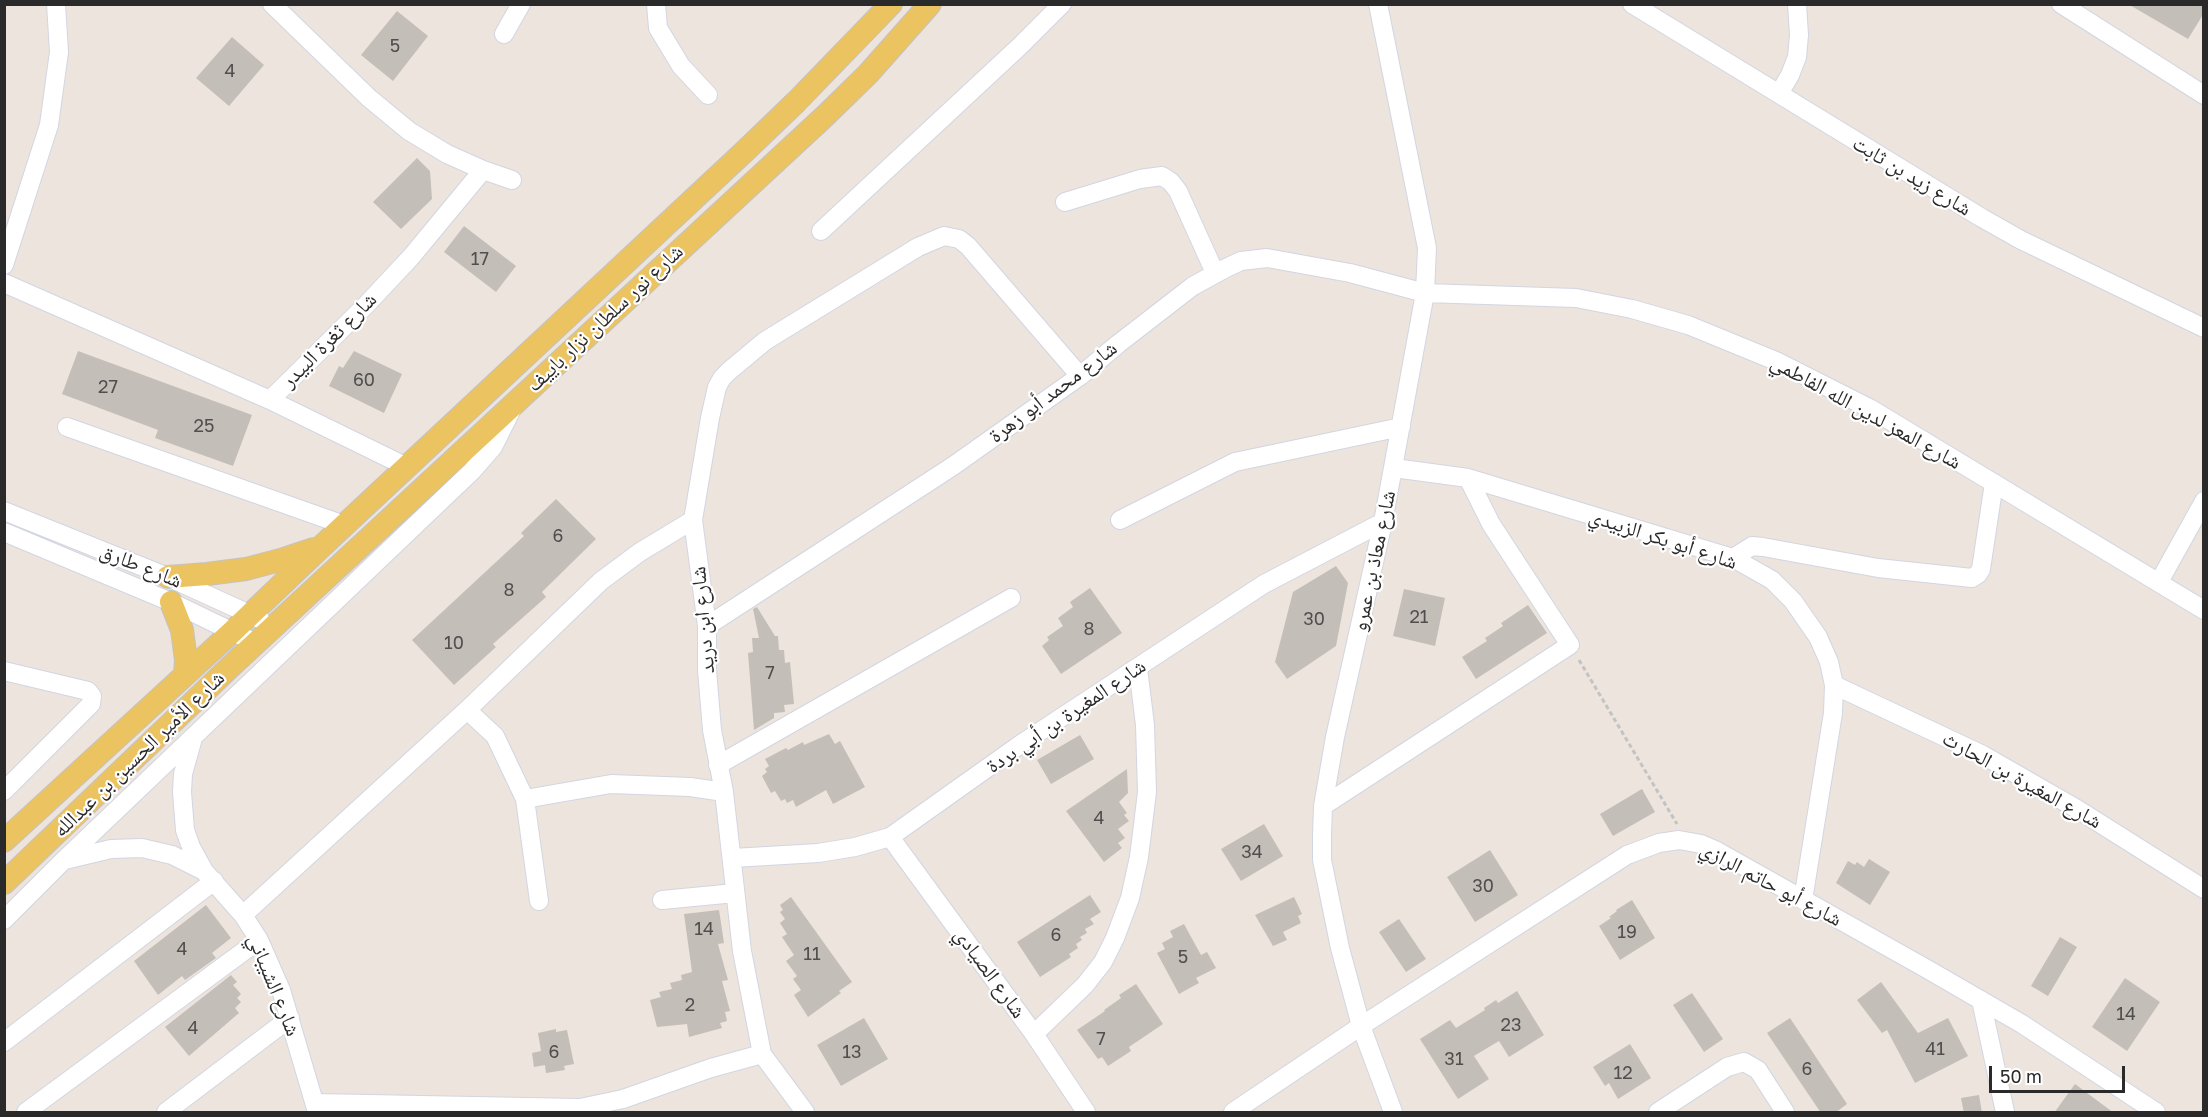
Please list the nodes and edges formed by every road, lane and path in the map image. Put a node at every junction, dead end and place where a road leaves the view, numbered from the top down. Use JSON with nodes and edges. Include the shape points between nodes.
{"nodes":[{"id":1,"x":56,"y":4,"type":"edge"},
{"id":2,"x":272,"y":4,"type":"edge"},
{"id":3,"x":521,"y":4,"type":"edge"},
{"id":4,"x":656,"y":4,"type":"edge"},
{"id":5,"x":891,"y":4,"type":"edge"},
{"id":6,"x":930,"y":4,"type":"edge"},
{"id":7,"x":1062,"y":4,"type":"edge"},
{"id":8,"x":1378,"y":4,"type":"edge"},
{"id":9,"x":1632,"y":4,"type":"edge"},
{"id":10,"x":1797,"y":4,"type":"edge"},
{"id":11,"x":2061,"y":4,"type":"edge"},
{"id":12,"x":504,"y":34,"type":"dead end"},
{"id":13,"x":1779,"y":94,"type":"junction"},
{"id":14,"x":708,"y":95,"type":"dead end"},
{"id":15,"x":2204,"y":95,"type":"edge"},
{"id":16,"x":483,"y":170,"type":"junction"},
{"id":17,"x":512,"y":180,"type":"dead end"},
{"id":18,"x":1065,"y":202,"type":"dead end"},
{"id":19,"x":821,"y":231,"type":"dead end"},
{"id":20,"x":4,"y":265,"type":"edge"},
{"id":21,"x":1215,"y":273,"type":"junction"},
{"id":22,"x":4,"y":283,"type":"edge"},
{"id":23,"x":1425,"y":293,"type":"junction"},
{"id":24,"x":2204,"y":328,"type":"edge"},
{"id":25,"x":1080,"y":376,"type":"junction"},
{"id":26,"x":270,"y":400,"type":"junction"},
{"id":27,"x":515,"y":403,"type":"junction"},
{"id":28,"x":67,"y":427,"type":"dead end"},
{"id":29,"x":1401,"y":427,"type":"junction"},
{"id":30,"x":407,"y":467,"type":"junction"},
{"id":31,"x":1394,"y":468,"type":"junction"},
{"id":32,"x":1468,"y":478,"type":"junction"},
{"id":33,"x":1994,"y":483,"type":"junction"},
{"id":34,"x":2204,"y":501,"type":"edge"},
{"id":35,"x":4,"y":511,"type":"edge"},
{"id":36,"x":693,"y":520,"type":"junction"},
{"id":37,"x":1120,"y":520,"type":"dead end"},
{"id":38,"x":1383,"y":522,"type":"junction"},
{"id":39,"x":344,"y":525,"type":"junction"},
{"id":40,"x":4,"y":532,"type":"edge"},
{"id":41,"x":321,"y":547,"type":"junction"},
{"id":42,"x":1733,"y":558,"type":"junction"},
{"id":43,"x":168,"y":577,"type":"junction"},
{"id":44,"x":2159,"y":582,"type":"junction"},
{"id":45,"x":1011,"y":598,"type":"dead end"},
{"id":46,"x":171,"y":602,"type":"junction"},
{"id":47,"x":2204,"y":610,"type":"edge"},
{"id":48,"x":250,"y":614,"type":"junction"},
{"id":49,"x":275,"y":626,"type":"junction"},
{"id":50,"x":707,"y":626,"type":"junction"},
{"id":51,"x":232,"y":632,"type":"junction"},
{"id":52,"x":256,"y":644,"type":"junction"},
{"id":53,"x":1570,"y":645,"type":"junction"},
{"id":54,"x":1138,"y":668,"type":"junction"},
{"id":55,"x":4,"y":671,"type":"edge"},
{"id":56,"x":185,"y":675,"type":"junction"},
{"id":57,"x":1834,"y":685,"type":"junction"},
{"id":58,"x":467,"y":710,"type":"junction"},
{"id":59,"x":193,"y":736,"type":"junction"},
{"id":60,"x":718,"y":765,"type":"junction"},
{"id":61,"x":4,"y":791,"type":"edge"},
{"id":62,"x":724,"y":792,"type":"junction"},
{"id":63,"x":525,"y":799,"type":"junction"},
{"id":64,"x":1323,"y":806,"type":"junction"},
{"id":65,"x":7,"y":835,"type":"edge"},
{"id":66,"x":890,"y":837,"type":"junction"},
{"id":67,"x":1687,"y":841,"type":"junction"},
{"id":68,"x":733,"y":858,"type":"junction"},
{"id":69,"x":63,"y":861,"type":"junction"},
{"id":70,"x":209,"y":876,"type":"junction"},
{"id":71,"x":4,"y":883,"type":"edge"},
{"id":72,"x":2204,"y":889,"type":"edge"},
{"id":73,"x":735,"y":893,"type":"junction"},
{"id":74,"x":539,"y":900,"type":"dead end"},
{"id":75,"x":662,"y":900,"type":"dead end"},
{"id":76,"x":1803,"y":900,"type":"junction"},
{"id":77,"x":243,"y":915,"type":"junction"},
{"id":78,"x":4,"y":920,"type":"edge"},
{"id":79,"x":259,"y":940,"type":"junction"},
{"id":80,"x":1981,"y":1000,"type":"junction"},
{"id":81,"x":290,"y":1018,"type":"junction"},
{"id":82,"x":1361,"y":1026,"type":"junction"},
{"id":83,"x":1034,"y":1034,"type":"junction"},
{"id":84,"x":4,"y":1042,"type":"edge"},
{"id":85,"x":762,"y":1054,"type":"junction"},
{"id":86,"x":316,"y":1108,"type":"edge"},
{"id":87,"x":580,"y":1110,"type":"edge"},
{"id":88,"x":26,"y":1113,"type":"edge"},
{"id":89,"x":166,"y":1113,"type":"edge"},
{"id":90,"x":805,"y":1113,"type":"edge"},
{"id":91,"x":1086,"y":1113,"type":"edge"},
{"id":92,"x":1233,"y":1113,"type":"edge"},
{"id":93,"x":1393,"y":1113,"type":"edge"},
{"id":94,"x":1658,"y":1113,"type":"edge"},
{"id":95,"x":1785,"y":1113,"type":"edge"},
{"id":96,"x":2005,"y":1113,"type":"edge"},
{"id":97,"x":2156,"y":1113,"type":"edge"}],
"edges":[{"from":1,"to":20,"type":"street","via":[[59,52],[49,125]]},
{"from":2,"to":16,"type":"street","via":[[369,98],[410,131]]},
{"from":3,"to":12,"type":"street"},
{"from":4,"to":14,"type":"street","via":[[658,28],[681,66]]},
{"from":5,"to":30,"type":"main road","name":"شارع نور سلطان نزار باييف","via":[[745,151]]},
{"from":6,"to":27,"type":"main road","name":"شارع نور سلطان نزار باييف","via":[[825,116]]},
{"from":7,"to":19,"type":"street"},
{"from":8,"to":23,"type":"street","name":"شارع معاذ بن عمرو","via":[[1427,248]]},
{"from":9,"to":13,"type":"street","name":"شارع زيد بن ثابت"},
{"from":10,"to":13,"type":"street","via":[[1797,57]]},
{"from":11,"to":15,"type":"street"},
{"from":13,"to":24,"type":"street","name":"شارع زيد بن ثابت","via":[[2021,240]]},
{"from":16,"to":17,"type":"street"},
{"from":16,"to":26,"type":"street","name":"شارع ثغرة البيدر","via":[[411,257]]},
{"from":18,"to":21,"type":"street","via":[[1162,176],[1178,191]]},
{"from":21,"to":23,"type":"street","name":"شارع محمد أبو زهرة","via":[[1241,261],[1267,258],[1350,273]]},
{"from":21,"to":25,"type":"street","name":"شارع محمد أبو زهرة","via":[[1143,324]]},
{"from":22,"to":26,"type":"street","name":"شارع ثغرة البيدر"},
{"from":23,"to":29,"type":"street","name":"شارع معاذ بن عمرو"},
{"from":23,"to":33,"type":"street","name":"شارع المعز لدين الله الفاطمي","via":[[1576,298],[1688,325],[1776,361],[1871,409]]},
{"from":25,"to":36,"type":"street","name":"شارع ابن دريد","via":[[968,246],[945,236],[918,247],[765,342],[722,378],[710,418]]},
{"from":25,"to":50,"type":"street","name":"شارع محمد أبو زهرة","via":[[953,466]]},
{"from":26,"to":30,"type":"street"},
{"from":27,"to":49,"type":"main road","name":"شارع نور سلطان نزار باييف"},
{"from":27,"to":59,"type":"street","via":[[483,459]]},
{"from":28,"to":39,"type":"street"},
{"from":29,"to":31,"type":"street","name":"شارع معاذ بن عمرو"},
{"from":29,"to":37,"type":"street","via":[[1235,462]]},
{"from":30,"to":39,"type":"main road","name":"شارع نور سلطان نزار باييف"},
{"from":31,"to":32,"type":"street","name":"شارع أبو بكر الزبيدي"},
{"from":31,"to":38,"type":"street","name":"شارع معاذ بن عمرو"},
{"from":32,"to":42,"type":"street","name":"شارع أبو بكر الزبيدي"},
{"from":32,"to":53,"type":"street","via":[[1491,524]]},
{"from":33,"to":42,"type":"street","via":[[1981,569],[1972,578],[1906,572],[1763,547],[1748,548]]},
{"from":33,"to":44,"type":"street","name":"شارع المعز لدين الله الفاطمي"},
{"from":34,"to":44,"type":"street"},
{"from":35,"to":43,"type":"street","name":"شارع طارق"},
{"from":36,"to":50,"type":"street","name":"شارع ابن دريد"},
{"from":36,"to":58,"type":"street","via":[[601,581]]},
{"from":38,"to":54,"type":"street","name":"شارع المغيرة بن أبي بردة","via":[[1264,584]]},
{"from":38,"to":64,"type":"street","name":"شارع معاذ بن عمرو"},
{"from":39,"to":41,"type":"main road","name":"شارع نور سلطان نزار باييف"},
{"from":40,"to":46,"type":"street","name":"شارع طارق"},
{"from":41,"to":43,"type":"main road","via":[[246,568]]},
{"from":41,"to":48,"type":"main road","name":"شارع نور سلطان نزار باييف"},
{"from":42,"to":57,"type":"street","name":"شارع أبو بكر الزبيدي","via":[[1772,580],[1793,601],[1818,637]]},
{"from":43,"to":48,"type":"street","name":"شارع طارق"},
{"from":44,"to":47,"type":"street","name":"شارع المعز لدين الله الفاطمي"},
{"from":45,"to":60,"type":"street"},
{"from":46,"to":51,"type":"street","name":"شارع طارق"},
{"from":46,"to":56,"type":"main road","via":[[182,630]]},
{"from":48,"to":49,"type":"street","name":"شارع طارق"},
{"from":48,"to":51,"type":"main road","name":"شارع الأمير الحسين بن عبدالله"},
{"from":49,"to":52,"type":"main road","name":"شارع الأمير الحسين بن عبدالله"},
{"from":50,"to":60,"type":"street","name":"شارع ابن دريد","via":[[708,699]]},
{"from":51,"to":52,"type":"street","name":"شارع طارق"},
{"from":51,"to":56,"type":"main road","name":"شارع الأمير الحسين بن عبدالله"},
{"from":52,"to":71,"type":"main road","name":"شارع الأمير الحسين بن عبدالله"},
{"from":53,"to":64,"type":"street"},
{"from":53,"to":67,"type":"path"},
{"from":54,"to":66,"type":"street","name":"شارع المغيرة بن أبي بردة","via":[[1021,744]]},
{"from":54,"to":83,"type":"street","via":[[1147,792],[1130,898],[1103,962],[1079,992]]},
{"from":55,"to":61,"type":"street","via":[[88,691],[92,696],[91,705]]},
{"from":56,"to":65,"type":"main road","name":"شارع الأمير الحسين بن عبدالله"},
{"from":57,"to":72,"type":"street","name":"شارع المغيرة بن الحارث","via":[[1983,755]]},
{"from":57,"to":76,"type":"street","name":"شارع أبو بكر الزبيدي","via":[[1833,714]]},
{"from":58,"to":63,"type":"street","via":[[495,736]]},
{"from":58,"to":77,"type":"street"},
{"from":59,"to":69,"type":"street"},
{"from":59,"to":70,"type":"street","name":"شارع الشيباني","via":[[183,774],[182,811],[191,847]]},
{"from":60,"to":62,"type":"street","name":"شارع ابن دريد"},
{"from":62,"to":63,"type":"street","via":[[611,784]]},
{"from":62,"to":68,"type":"street","name":"شارع ابن دريد"},
{"from":63,"to":74,"type":"street"},
{"from":64,"to":82,"type":"street","name":"شارع معاذ بن عمرو","via":[[1326,880]]},
{"from":66,"to":68,"type":"street","name":"شارع المغيرة بن أبي بردة","via":[[818,853]]},
{"from":66,"to":83,"type":"street","name":"شارع الصيادي"},
{"from":67,"to":76,"type":"street","name":"شارع أبو حاتم الرازي","via":[[1717,851]]},
{"from":67,"to":82,"type":"street","name":"شارع أبو حاتم الرازي","via":[[1659,843],[1627,855]]},
{"from":68,"to":73,"type":"street","name":"شارع ابن دريد"},
{"from":69,"to":70,"type":"street","name":"شارع الشيباني","via":[[111,849],[142,848],[172,855]]},
{"from":69,"to":78,"type":"street"},
{"from":70,"to":77,"type":"street","name":"شارع الشيباني"},
{"from":70,"to":84,"type":"street"},
{"from":73,"to":75,"type":"street"},
{"from":73,"to":85,"type":"street","name":"شارع ابن دريد"},
{"from":76,"to":80,"type":"street","name":"شارع أبو حاتم الرازي"},
{"from":77,"to":79,"type":"street","name":"شارع الشيباني"},
{"from":79,"to":81,"type":"street","name":"شارع الشيباني"},
{"from":79,"to":88,"type":"street"},
{"from":80,"to":96,"type":"street"},
{"from":80,"to":97,"type":"street","name":"شارع أبو حاتم الرازي"},
{"from":81,"to":86,"type":"street","name":"شارع الشيباني"},
{"from":81,"to":89,"type":"street"},
{"from":82,"to":92,"type":"street","name":"شارع أبو حاتم الرازي"},
{"from":82,"to":93,"type":"street","name":"شارع معاذ بن عمرو"},
{"from":83,"to":91,"type":"street","name":"شارع الصيادي"},
{"from":85,"to":87,"type":"street","via":[[623,1100]]},
{"from":85,"to":90,"type":"street","name":"شارع ابن دريد"},
{"from":86,"to":87,"type":"street"},
{"from":94,"to":95,"type":"street","via":[[1727,1067],[1744,1062],[1758,1070]]}]}
